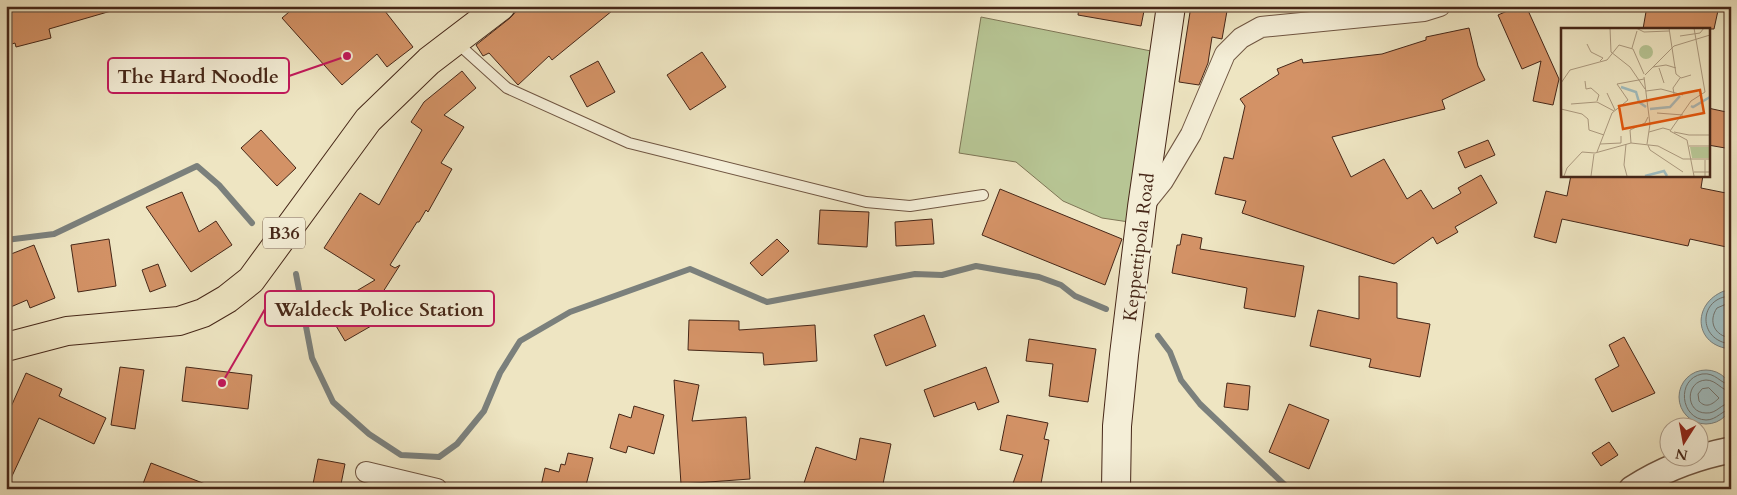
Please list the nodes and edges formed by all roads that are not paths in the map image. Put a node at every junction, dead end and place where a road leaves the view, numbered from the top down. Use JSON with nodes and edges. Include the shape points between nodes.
{"nodes":[{"id":1,"x":501,"y":6,"type":"edge"},
{"id":2,"x":1171,"y":6,"type":"edge"},
{"id":3,"x":1440,"y":6,"type":"edge"},
{"id":4,"x":455,"y":41,"type":"junction"},
{"id":5,"x":983,"y":195,"type":"dead end"},
{"id":6,"x":1142,"y":207,"type":"junction"},
{"id":7,"x":6,"y":347,"type":"edge"},
{"id":8,"x":1731,"y":450,"type":"edge"},
{"id":9,"x":366,"y":472,"type":"dead end"},
{"id":10,"x":438,"y":489,"type":"edge"},
{"id":11,"x":1116,"y":489,"type":"edge"},
{"id":12,"x":1632,"y":489,"type":"edge"}],
"edges":[{"from":1,"to":4,"type":"main road","number":"B36"},
{"from":2,"to":6,"type":"main road","name":"Keppettipola Road"},
{"from":3,"to":6,"type":"street","via":[[1424,11],[1261,27],[1241,38],[1225,54],[1191,134],[1163,181]]},
{"from":4,"to":5,"type":"lane","via":[[506,88],[629,142],[866,202],[910,206]]},
{"from":4,"to":7,"type":"main road","number":"B36","via":[[429,61],[368,120],[251,280],[227,299],[203,313],[179,321],[67,331]]},
{"from":6,"to":11,"type":"main road","name":"Keppettipola Road","via":[[1116,426]]},
{"from":8,"to":12,"type":"street","via":[[1658,472]]},
{"from":9,"to":10,"type":"street"}]}
